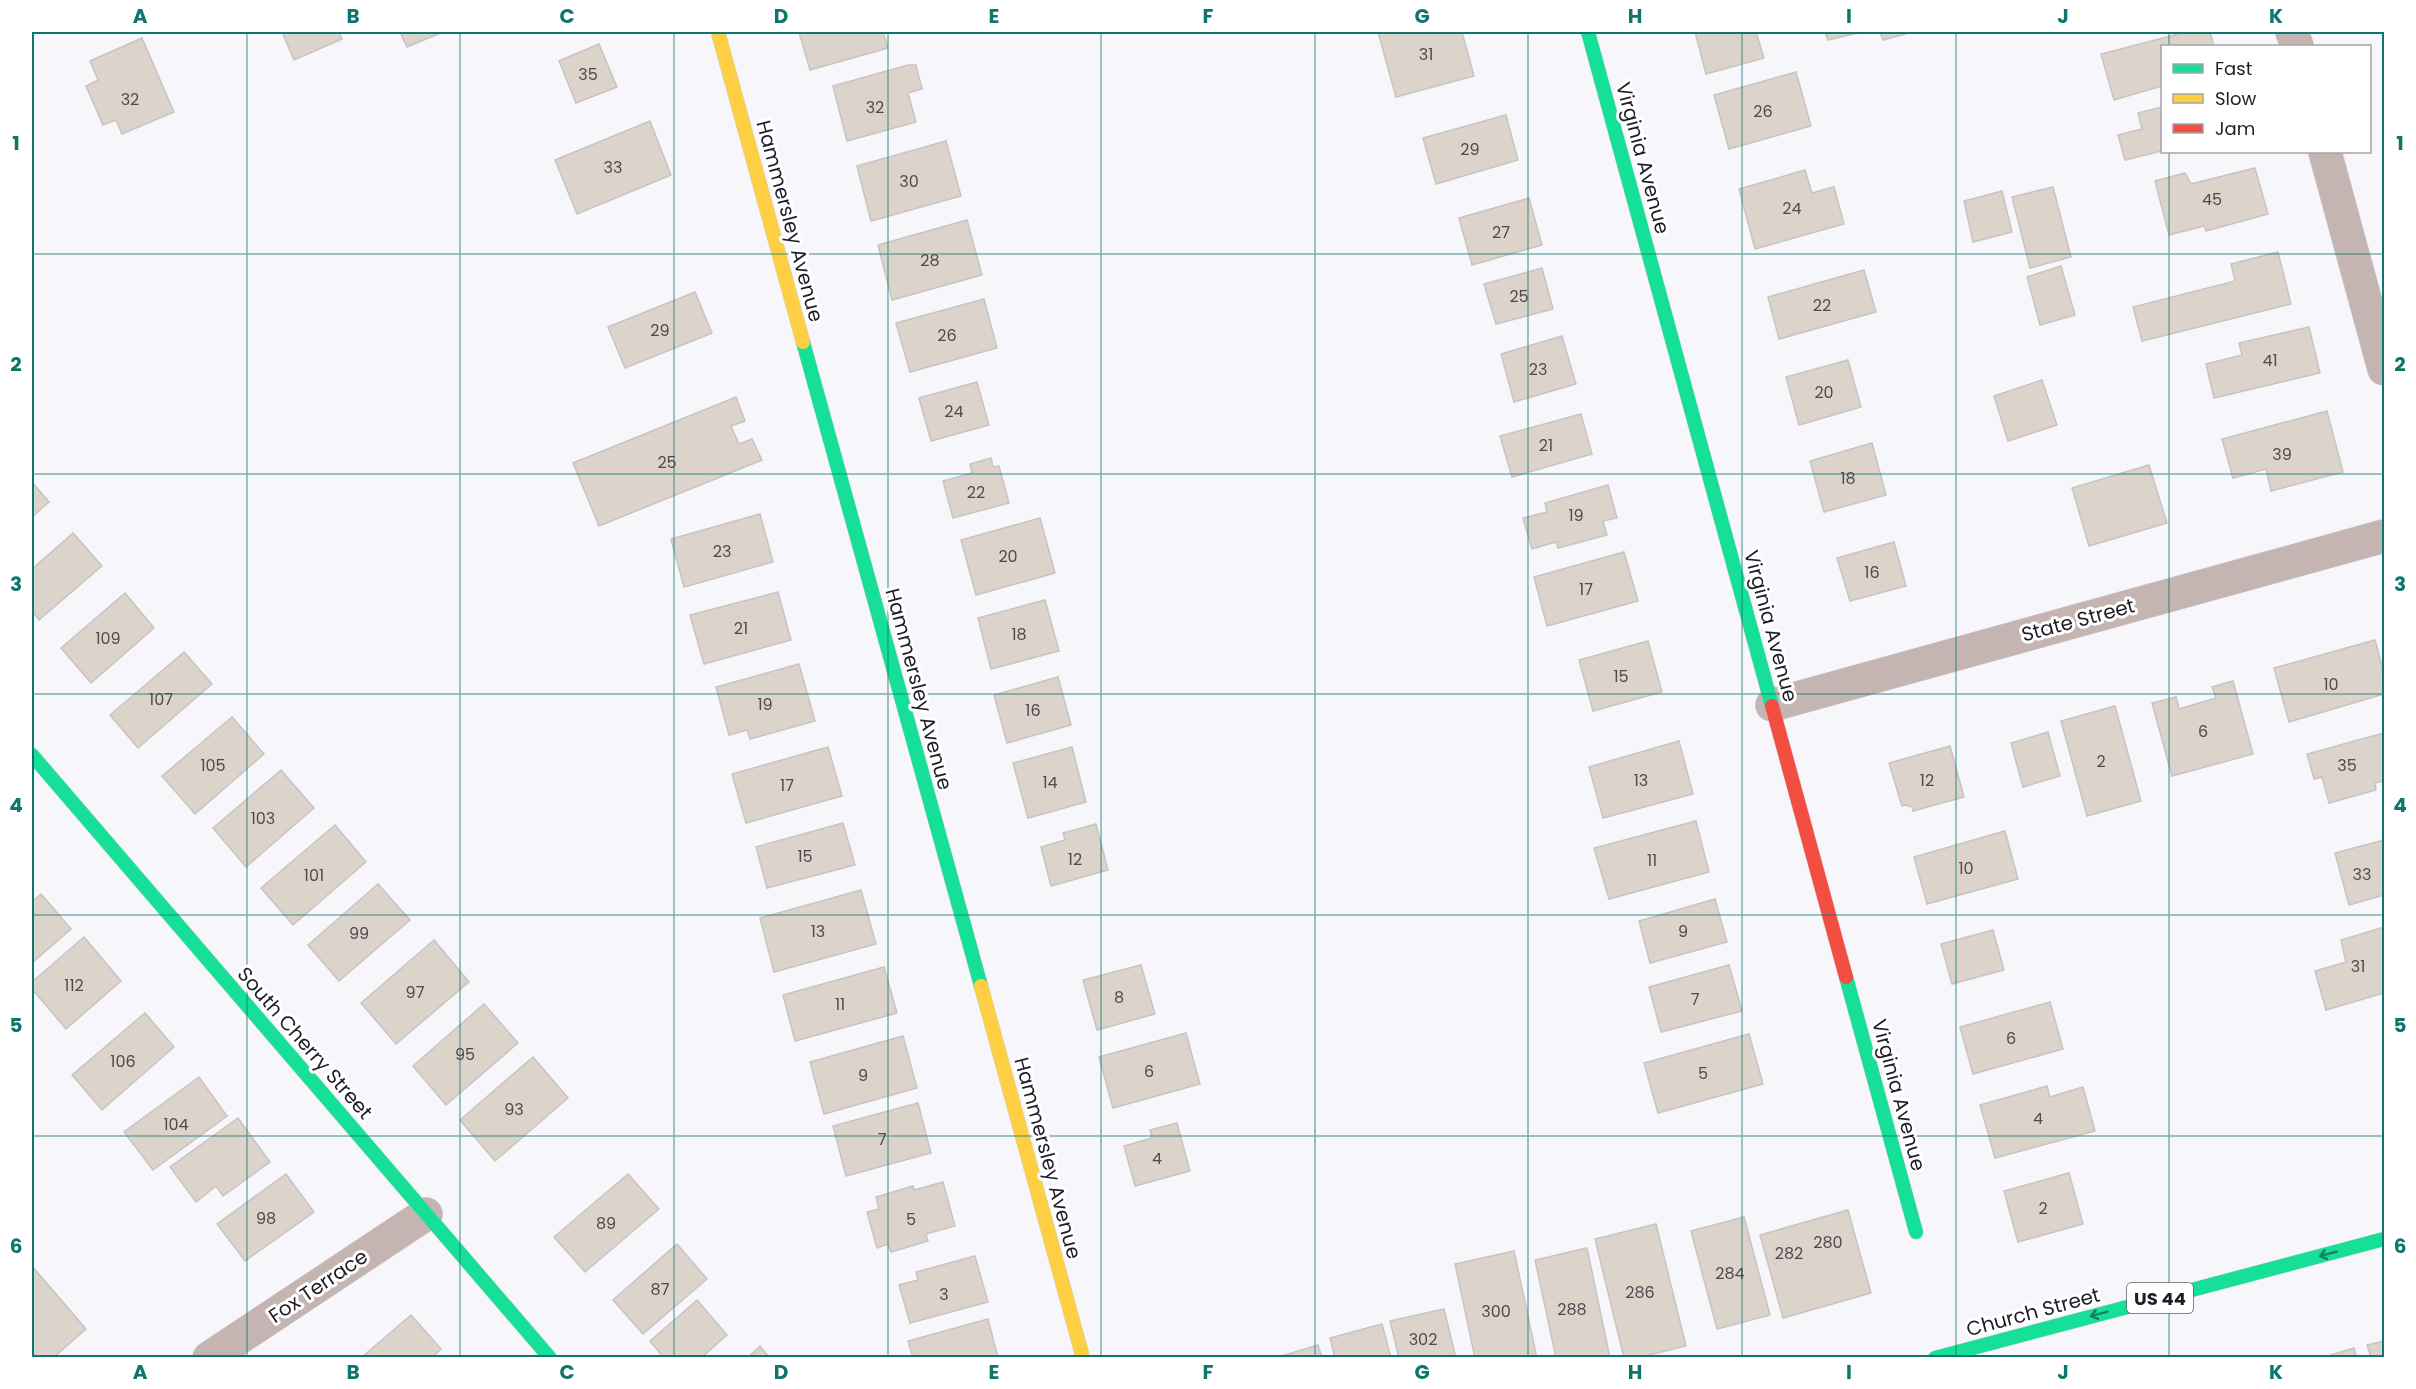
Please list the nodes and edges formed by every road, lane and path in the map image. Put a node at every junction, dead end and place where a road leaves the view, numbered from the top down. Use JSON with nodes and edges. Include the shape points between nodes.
{"nodes":[{"id":1,"x":717,"y":32,"type":"edge"},
{"id":2,"x":1588,"y":32,"type":"edge"},
{"id":3,"x":2325,"y":153,"type":"edge"},
{"id":4,"x":2375,"y":300,"type":"edge"},
{"id":5,"x":2385,"y":369,"type":"edge"},
{"id":6,"x":2385,"y":536,"type":"edge"},
{"id":7,"x":1772,"y":705,"type":"junction"},
{"id":8,"x":32,"y":755,"type":"edge"},
{"id":9,"x":426,"y":1214,"type":"junction"},
{"id":10,"x":1916,"y":1232,"type":"dead end"},
{"id":11,"x":2385,"y":1239,"type":"edge"},
{"id":12,"x":209,"y":1358,"type":"edge"},
{"id":13,"x":550,"y":1358,"type":"edge"},
{"id":14,"x":1083,"y":1358,"type":"edge"},
{"id":15,"x":1935,"y":1358,"type":"edge"}],
"edges":[{"from":1,"to":14,"type":"main road","name":"Hammersley Avenue"},
{"from":2,"to":7,"type":"main road","name":"Virginia Avenue"},
{"from":3,"to":4,"type":"street"},
{"from":4,"to":5,"type":"street"},
{"from":6,"to":7,"type":"street","name":"State Street"},
{"from":7,"to":10,"type":"main road","name":"Virginia Avenue"},
{"from":8,"to":9,"type":"main road","name":"South Cherry Street"},
{"from":9,"to":12,"type":"street","name":"Fox Terrace"},
{"from":9,"to":13,"type":"main road","name":"South Cherry Street"},
{"from":11,"to":15,"type":"main road","name":"Church Street","number":"US 44","one_way":true}]}
